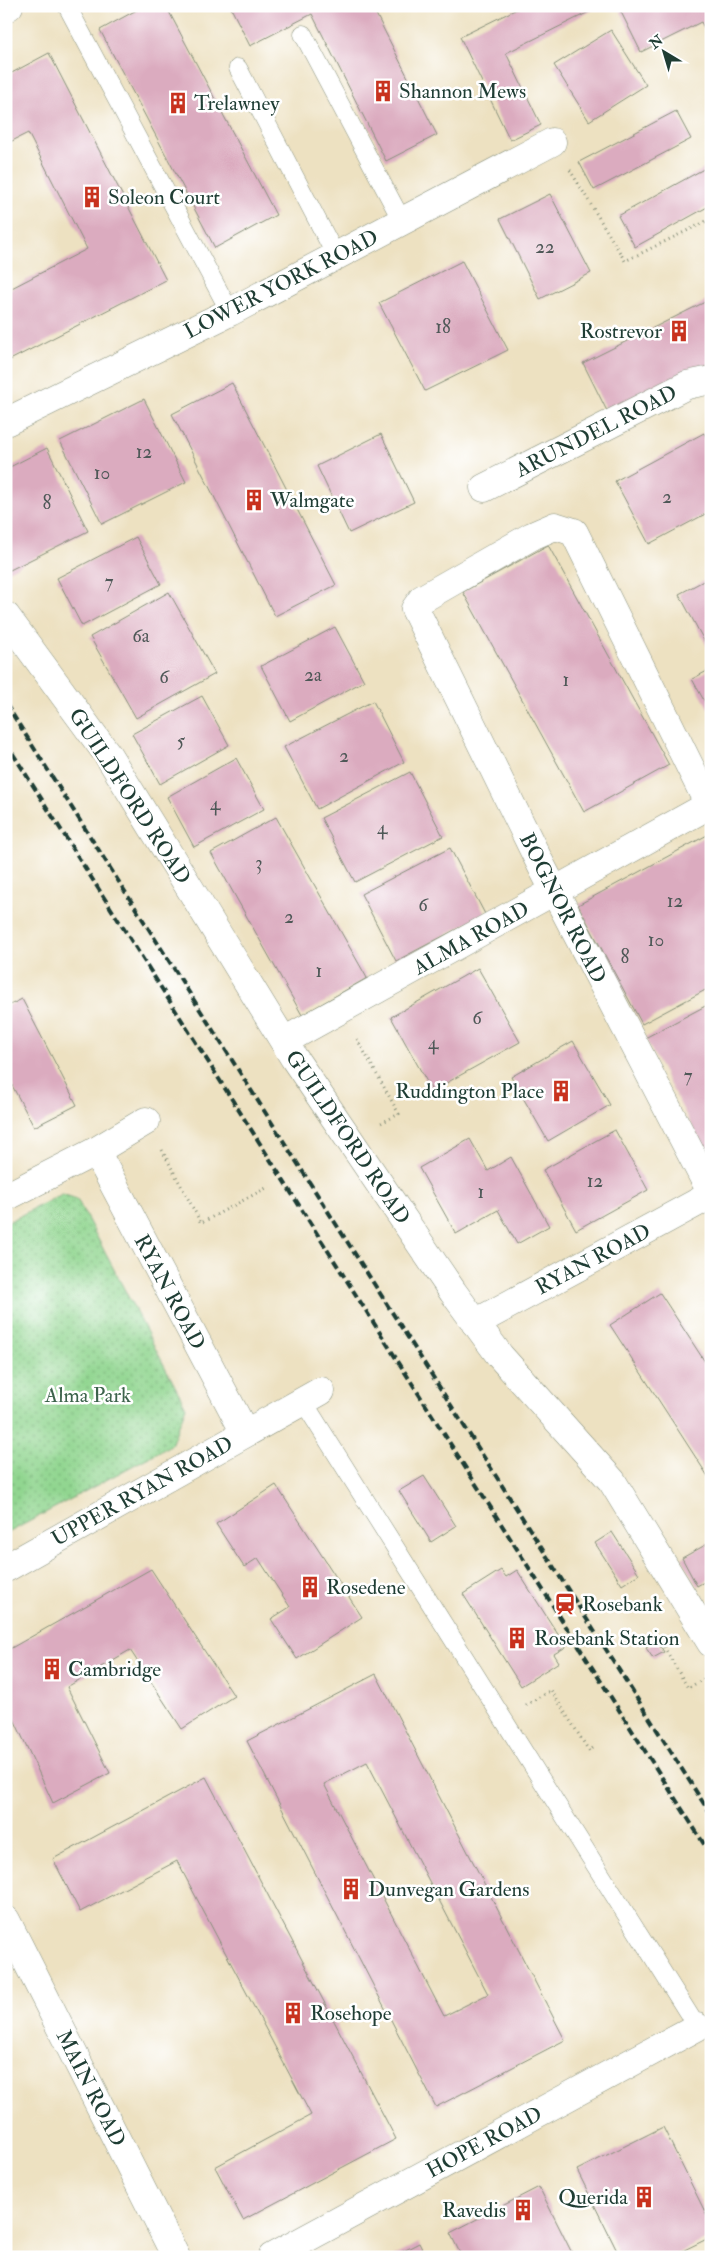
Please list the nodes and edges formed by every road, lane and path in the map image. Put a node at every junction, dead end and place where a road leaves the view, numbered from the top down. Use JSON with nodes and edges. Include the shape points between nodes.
{"nodes":[{"id":1,"x":67,"y":6,"type":"edge"},
{"id":2,"x":303,"y":34,"type":"dead end"},
{"id":3,"x":238,"y":68,"type":"dead end"},
{"id":4,"x":552,"y":142,"type":"joint"},
{"id":5,"x":711,"y":219,"type":"edge"},
{"id":6,"x":402,"y":221,"type":"junction"},
{"id":7,"x":336,"y":256,"type":"junction"},
{"id":8,"x":230,"y":312,"type":"junction"},
{"id":9,"x":711,"y":380,"type":"edge"},
{"id":10,"x":6,"y":422,"type":"edge"},
{"id":11,"x":484,"y":488,"type":"dead end"},
{"id":12,"x":6,"y":616,"type":"edge"},
{"id":13,"x":710,"y":805,"type":"edge"},
{"id":14,"x":554,"y":892,"type":"junction"},
{"id":15,"x":340,"y":1010,"type":"junction"},
{"id":16,"x":284,"y":1041,"type":"junction"},
{"id":17,"x":146,"y":1121,"type":"joint"},
{"id":18,"x":376,"y":1126,"type":"dead end"},
{"id":19,"x":96,"y":1151,"type":"junction"},
{"id":20,"x":268,"y":1187,"type":"dead end"},
{"id":21,"x":711,"y":1194,"type":"edge"},
{"id":22,"x":6,"y":1197,"type":"edge"},
{"id":23,"x":475,"y":1322,"type":"junction"},
{"id":24,"x":312,"y":1396,"type":"joint"},
{"id":25,"x":245,"y":1433,"type":"junction"},
{"id":26,"x":6,"y":1568,"type":"edge"},
{"id":27,"x":711,"y":1643,"type":"edge"},
{"id":28,"x":660,"y":1646,"type":"dead end"},
{"id":29,"x":703,"y":1679,"type":"dead end"},
{"id":30,"x":503,"y":1720,"type":"junction"},
{"id":31,"x":593,"y":1748,"type":"dead end"},
{"id":32,"x":6,"y":1920,"type":"edge"},
{"id":33,"x":697,"y":2027,"type":"joint"},
{"id":34,"x":176,"y":2257,"type":"edge"},
{"id":35,"x":272,"y":2257,"type":"edge"}],
"edges":[{"from":1,"to":8,"type":"lane"},
{"from":2,"to":6,"type":"lane"},
{"from":3,"to":7,"type":"lane"},
{"from":4,"to":5,"type":"path","via":[[625,261]]},
{"from":4,"to":6,"type":"street","name":"LOWER YORK ROAD"},
{"from":6,"to":7,"type":"street","name":"LOWER YORK ROAD"},
{"from":7,"to":8,"type":"street","name":"LOWER YORK ROAD"},
{"from":8,"to":10,"type":"street","name":"LOWER YORK ROAD"},
{"from":9,"to":11,"type":"street","name":"ARUNDEL ROAD","via":[[686,385]]},
{"from":12,"to":16,"type":"street","name":"GUILDFORD ROAD","via":[[108,755]]},
{"from":13,"to":14,"type":"street","name":"ALMA ROAD"},
{"from":13,"to":14,"type":"street","name":"BOGNOR ROAD","via":[[574,532],[555,526],[532,536],[422,599],[415,609]]},
{"from":14,"to":15,"type":"street","name":"ALMA ROAD"},
{"from":14,"to":21,"type":"street","name":"BOGNOR ROAD"},
{"from":15,"to":16,"type":"street","name":"ALMA ROAD"},
{"from":15,"to":18,"type":"path","via":[[399,1114]]},
{"from":16,"to":23,"type":"street","name":"GUILDFORD ROAD"},
{"from":17,"to":19,"type":"street"},
{"from":17,"to":20,"type":"path","via":[[201,1223]]},
{"from":19,"to":22,"type":"street"},
{"from":19,"to":25,"type":"street","name":"RYAN ROAD"},
{"from":21,"to":23,"type":"street","name":"RYAN ROAD"},
{"from":23,"to":27,"type":"street","name":"GUILDFORD ROAD","via":[[500,1356],[612,1481]]},
{"from":24,"to":25,"type":"street","name":"UPPER RYAN ROAD"},
{"from":24,"to":30,"type":"lane"},
{"from":25,"to":26,"type":"street","name":"UPPER RYAN ROAD"},
{"from":28,"to":29,"type":"path","via":[[663,1645],[688,1688]]},
{"from":30,"to":31,"type":"path","via":[[550,1690],[589,1751]]},
{"from":30,"to":33,"type":"lane"},
{"from":32,"to":34,"type":"street","name":"MAIN ROAD"},
{"from":33,"to":35,"type":"street","name":"HOPE ROAD"}]}
